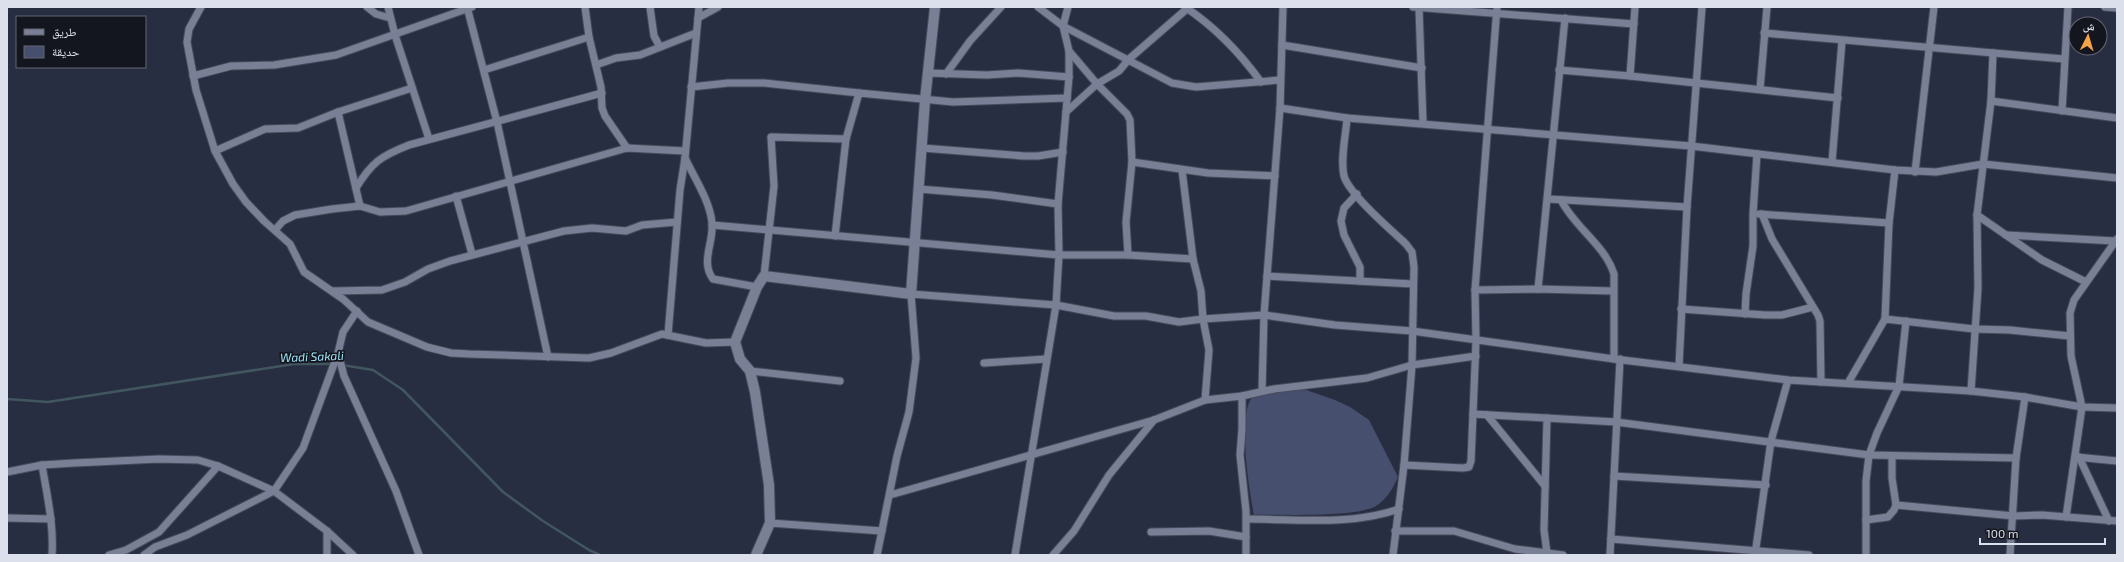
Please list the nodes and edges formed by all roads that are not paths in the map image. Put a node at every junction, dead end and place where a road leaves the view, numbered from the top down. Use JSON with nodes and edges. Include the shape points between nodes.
{"nodes":[{"id":1,"x":200,"y":7,"type":"edge"},
{"id":2,"x":367,"y":7,"type":"edge"},
{"id":3,"x":388,"y":7,"type":"edge"},
{"id":4,"x":585,"y":7,"type":"edge"},
{"id":5,"x":650,"y":7,"type":"edge"},
{"id":6,"x":699,"y":7,"type":"edge"},
{"id":7,"x":718,"y":7,"type":"edge"},
{"id":8,"x":935,"y":7,"type":"edge"},
{"id":9,"x":1001,"y":7,"type":"edge"},
{"id":10,"x":1038,"y":7,"type":"edge"},
{"id":11,"x":1068,"y":7,"type":"edge"},
{"id":12,"x":1283,"y":7,"type":"edge"},
{"id":13,"x":1416,"y":7,"type":"edge"},
{"id":14,"x":1635,"y":7,"type":"edge"},
{"id":15,"x":1702,"y":7,"type":"edge"},
{"id":16,"x":1767,"y":7,"type":"edge"},
{"id":17,"x":1934,"y":7,"type":"edge"},
{"id":18,"x":2068,"y":7,"type":"edge"},
{"id":19,"x":2105,"y":7,"type":"edge"},
{"id":20,"x":468,"y":8,"type":"edge"},
{"id":21,"x":1187,"y":8,"type":"edge"},
{"id":22,"x":2117,"y":8,"type":"edge"},
{"id":23,"x":1496,"y":9,"type":"edge"},
{"id":24,"x":390,"y":18,"type":"junction"},
{"id":25,"x":698,"y":18,"type":"junction"},
{"id":26,"x":1565,"y":18,"type":"junction"},
{"id":27,"x":1634,"y":24,"type":"junction"},
{"id":28,"x":1063,"y":26,"type":"junction"},
{"id":29,"x":696,"y":33,"type":"junction"},
{"id":30,"x":1764,"y":33,"type":"junction"},
{"id":31,"x":395,"y":34,"type":"junction"},
{"id":32,"x":589,"y":37,"type":"junction"},
{"id":33,"x":1842,"y":41,"type":"junction"},
{"id":34,"x":1282,"y":44,"type":"junction"},
{"id":35,"x":660,"y":47,"type":"junction"},
{"id":36,"x":1930,"y":47,"type":"junction"},
{"id":37,"x":1069,"y":51,"type":"junction"},
{"id":38,"x":1993,"y":53,"type":"junction"},
{"id":39,"x":1129,"y":59,"type":"junction"},
{"id":40,"x":2064,"y":59,"type":"junction"},
{"id":41,"x":596,"y":65,"type":"junction"},
{"id":42,"x":1422,"y":68,"type":"junction"},
{"id":43,"x":484,"y":70,"type":"junction"},
{"id":44,"x":1560,"y":70,"type":"junction"},
{"id":45,"x":928,"y":73,"type":"junction"},
{"id":46,"x":946,"y":74,"type":"junction"},
{"id":47,"x":193,"y":76,"type":"junction"},
{"id":48,"x":1630,"y":76,"type":"junction"},
{"id":49,"x":1069,"y":77,"type":"junction"},
{"id":50,"x":1280,"y":80,"type":"junction"},
{"id":51,"x":1260,"y":82,"type":"junction"},
{"id":52,"x":1696,"y":83,"type":"junction"},
{"id":53,"x":1097,"y":84,"type":"junction"},
{"id":54,"x":691,"y":87,"type":"junction"},
{"id":55,"x":412,"y":88,"type":"junction"},
{"id":56,"x":1760,"y":89,"type":"junction"},
{"id":57,"x":602,"y":93,"type":"junction"},
{"id":58,"x":859,"y":93,"type":"junction"},
{"id":59,"x":1067,"y":98,"type":"junction"},
{"id":60,"x":1838,"y":98,"type":"junction"},
{"id":61,"x":926,"y":100,"type":"junction"},
{"id":62,"x":1991,"y":101,"type":"junction"},
{"id":63,"x":1280,"y":108,"type":"junction"},
{"id":64,"x":2062,"y":111,"type":"junction"},
{"id":65,"x":338,"y":112,"type":"junction"},
{"id":66,"x":1066,"y":112,"type":"junction"},
{"id":67,"x":1347,"y":118,"type":"junction"},
{"id":68,"x":2117,"y":118,"type":"edge"},
{"id":69,"x":497,"y":122,"type":"junction"},
{"id":70,"x":1423,"y":123,"type":"junction"},
{"id":71,"x":1487,"y":128,"type":"junction"},
{"id":72,"x":1553,"y":133,"type":"junction"},
{"id":73,"x":429,"y":139,"type":"junction"},
{"id":74,"x":846,"y":140,"type":"junction"},
{"id":75,"x":1691,"y":146,"type":"junction"},
{"id":76,"x":627,"y":148,"type":"junction"},
{"id":77,"x":922,"y":148,"type":"junction"},
{"id":78,"x":215,"y":151,"type":"junction"},
{"id":79,"x":1063,"y":152,"type":"junction"},
{"id":80,"x":685,"y":154,"type":"junction"},
{"id":81,"x":1757,"y":154,"type":"junction"},
{"id":82,"x":1132,"y":162,"type":"junction"},
{"id":83,"x":1832,"y":162,"type":"junction"},
{"id":84,"x":1983,"y":164,"type":"junction"},
{"id":85,"x":1182,"y":170,"type":"junction"},
{"id":86,"x":1895,"y":170,"type":"junction"},
{"id":87,"x":1916,"y":172,"type":"junction"},
{"id":88,"x":1275,"y":176,"type":"junction"},
{"id":89,"x":2117,"y":178,"type":"edge"},
{"id":90,"x":510,"y":182,"type":"junction"},
{"id":91,"x":356,"y":188,"type":"junction"},
{"id":92,"x":919,"y":189,"type":"junction"},
{"id":93,"x":1356,"y":194,"type":"junction"},
{"id":94,"x":456,"y":196,"type":"junction"},
{"id":95,"x":1548,"y":199,"type":"junction"},
{"id":96,"x":1561,"y":200,"type":"junction"},
{"id":97,"x":1058,"y":204,"type":"junction"},
{"id":98,"x":360,"y":206,"type":"junction"},
{"id":99,"x":1687,"y":207,"type":"junction"},
{"id":100,"x":1753,"y":214,"type":"junction"},
{"id":101,"x":1762,"y":214,"type":"junction"},
{"id":102,"x":1977,"y":215,"type":"junction"},
{"id":103,"x":677,"y":222,"type":"junction"},
{"id":104,"x":1889,"y":223,"type":"junction"},
{"id":105,"x":712,"y":225,"type":"junction"},
{"id":106,"x":275,"y":230,"type":"junction"},
{"id":107,"x":770,"y":230,"type":"junction"},
{"id":108,"x":2006,"y":235,"type":"junction"},
{"id":109,"x":835,"y":236,"type":"junction"},
{"id":110,"x":524,"y":240,"type":"junction"},
{"id":111,"x":2116,"y":240,"type":"edge"},
{"id":112,"x":915,"y":242,"type":"junction"},
{"id":113,"x":472,"y":254,"type":"junction"},
{"id":114,"x":1059,"y":255,"type":"junction"},
{"id":115,"x":1128,"y":255,"type":"junction"},
{"id":116,"x":1193,"y":259,"type":"junction"},
{"id":117,"x":764,"y":276,"type":"junction"},
{"id":118,"x":1267,"y":276,"type":"junction"},
{"id":119,"x":1360,"y":281,"type":"junction"},
{"id":120,"x":2086,"y":282,"type":"junction"},
{"id":121,"x":1413,"y":284,"type":"junction"},
{"id":122,"x":757,"y":287,"type":"junction"},
{"id":123,"x":1538,"y":289,"type":"junction"},
{"id":124,"x":1475,"y":290,"type":"junction"},
{"id":125,"x":333,"y":291,"type":"junction"},
{"id":126,"x":1613,"y":292,"type":"junction"},
{"id":127,"x":912,"y":294,"type":"junction"},
{"id":128,"x":1056,"y":305,"type":"junction"},
{"id":129,"x":1813,"y":307,"type":"junction"},
{"id":130,"x":1680,"y":309,"type":"junction"},
{"id":131,"x":357,"y":311,"type":"junction"},
{"id":132,"x":1745,"y":314,"type":"junction"},
{"id":133,"x":1264,"y":315,"type":"junction"},
{"id":134,"x":1203,"y":319,"type":"junction"},
{"id":135,"x":1885,"y":319,"type":"junction"},
{"id":136,"x":1906,"y":321,"type":"junction"},
{"id":137,"x":1974,"y":329,"type":"junction"},
{"id":138,"x":1412,"y":331,"type":"junction"},
{"id":139,"x":668,"y":335,"type":"junction"},
{"id":140,"x":2070,"y":336,"type":"junction"},
{"id":141,"x":1476,"y":341,"type":"junction"},
{"id":142,"x":735,"y":342,"type":"junction"},
{"id":143,"x":338,"y":353,"type":"junction"},
{"id":144,"x":1476,"y":356,"type":"junction"},
{"id":145,"x":548,"y":357,"type":"junction"},
{"id":146,"x":1046,"y":359,"type":"junction"},
{"id":147,"x":1617,"y":359,"type":"junction"},
{"id":148,"x":984,"y":363,"type":"dead end"},
{"id":149,"x":1412,"y":365,"type":"junction"},
{"id":150,"x":1679,"y":366,"type":"junction"},
{"id":151,"x":750,"y":372,"type":"junction"},
{"id":152,"x":1788,"y":380,"type":"junction"},
{"id":153,"x":840,"y":382,"type":"dead end"},
{"id":154,"x":1821,"y":382,"type":"junction"},
{"id":155,"x":1848,"y":383,"type":"junction"},
{"id":156,"x":1900,"y":386,"type":"junction"},
{"id":157,"x":1262,"y":391,"type":"junction"},
{"id":158,"x":1971,"y":391,"type":"junction"},
{"id":159,"x":1242,"y":396,"type":"junction"},
{"id":160,"x":2024,"y":397,"type":"junction"},
{"id":161,"x":1205,"y":400,"type":"junction"},
{"id":162,"x":2082,"y":407,"type":"junction"},
{"id":163,"x":2117,"y":408,"type":"edge"},
{"id":164,"x":1473,"y":414,"type":"junction"},
{"id":165,"x":1487,"y":415,"type":"junction"},
{"id":166,"x":1547,"y":418,"type":"junction"},
{"id":167,"x":1154,"y":420,"type":"junction"},
{"id":168,"x":1616,"y":422,"type":"junction"},
{"id":169,"x":1771,"y":441,"type":"junction"},
{"id":170,"x":1033,"y":453,"type":"junction"},
{"id":171,"x":1869,"y":455,"type":"junction"},
{"id":172,"x":1892,"y":456,"type":"junction"},
{"id":173,"x":2077,"y":457,"type":"junction"},
{"id":174,"x":2016,"y":458,"type":"junction"},
{"id":175,"x":2117,"y":461,"type":"edge"},
{"id":176,"x":42,"y":465,"type":"junction"},
{"id":177,"x":1404,"y":465,"type":"junction"},
{"id":178,"x":218,"y":466,"type":"junction"},
{"id":179,"x":7,"y":472,"type":"edge"},
{"id":180,"x":1614,"y":476,"type":"junction"},
{"id":181,"x":1766,"y":485,"type":"junction"},
{"id":182,"x":1545,"y":486,"type":"junction"},
{"id":183,"x":274,"y":491,"type":"junction"},
{"id":184,"x":890,"y":495,"type":"junction"},
{"id":185,"x":1896,"y":505,"type":"junction"},
{"id":186,"x":1398,"y":509,"type":"junction"},
{"id":187,"x":2014,"y":516,"type":"junction"},
{"id":188,"x":2066,"y":517,"type":"junction"},
{"id":189,"x":7,"y":518,"type":"edge"},
{"id":190,"x":51,"y":519,"type":"junction"},
{"id":191,"x":1247,"y":519,"type":"junction"},
{"id":192,"x":1866,"y":520,"type":"junction"},
{"id":193,"x":2108,"y":521,"type":"junction"},
{"id":194,"x":2117,"y":521,"type":"edge"},
{"id":195,"x":770,"y":523,"type":"junction"},
{"id":196,"x":327,"y":531,"type":"junction"},
{"id":197,"x":882,"y":531,"type":"junction"},
{"id":198,"x":1395,"y":531,"type":"junction"},
{"id":199,"x":1152,"y":532,"type":"dead end"},
{"id":200,"x":1246,"y":537,"type":"junction"},
{"id":201,"x":1611,"y":539,"type":"junction"},
{"id":202,"x":144,"y":542,"type":"junction"},
{"id":203,"x":155,"y":547,"type":"junction"},
{"id":204,"x":1755,"y":552,"type":"edge"},
{"id":205,"x":1547,"y":553,"type":"junction"},
{"id":206,"x":52,"y":555,"type":"edge"},
{"id":207,"x":109,"y":555,"type":"edge"},
{"id":208,"x":144,"y":555,"type":"edge"},
{"id":209,"x":327,"y":555,"type":"edge"},
{"id":210,"x":353,"y":555,"type":"edge"},
{"id":211,"x":419,"y":555,"type":"edge"},
{"id":212,"x":756,"y":555,"type":"edge"},
{"id":213,"x":878,"y":555,"type":"edge"},
{"id":214,"x":1015,"y":555,"type":"edge"},
{"id":215,"x":1054,"y":555,"type":"edge"},
{"id":216,"x":1246,"y":555,"type":"edge"},
{"id":217,"x":1393,"y":555,"type":"edge"},
{"id":218,"x":1563,"y":555,"type":"edge"},
{"id":219,"x":1610,"y":555,"type":"edge"},
{"id":220,"x":1809,"y":555,"type":"edge"},
{"id":221,"x":1866,"y":555,"type":"edge"},
{"id":222,"x":2010,"y":555,"type":"edge"}],
"edges":[{"from":1,"to":47,"type":"street","via":[[189,29],[187,42]]},
{"from":2,"to":24,"type":"street","via":[[376,14]]},
{"from":3,"to":24,"type":"street"},
{"from":4,"to":32,"type":"street"},
{"from":5,"to":35,"type":"street","via":[[654,36]]},
{"from":6,"to":25,"type":"street"},
{"from":7,"to":25,"type":"street"},
{"from":8,"to":45,"type":"street"},
{"from":9,"to":46,"type":"street","via":[[970,41]]},
{"from":10,"to":28,"type":"street"},
{"from":11,"to":28,"type":"street"},
{"from":12,"to":34,"type":"street"},
{"from":13,"to":23,"type":"street"},
{"from":13,"to":42,"type":"street"},
{"from":14,"to":27,"type":"street"},
{"from":15,"to":52,"type":"street"},
{"from":16,"to":30,"type":"street"},
{"from":17,"to":36,"type":"street"},
{"from":18,"to":40,"type":"street"},
{"from":19,"to":22,"type":"street"},
{"from":20,"to":31,"type":"street"},
{"from":20,"to":43,"type":"street"},
{"from":21,"to":39,"type":"street"},
{"from":21,"to":51,"type":"street","via":[[1221,36]]},
{"from":23,"to":26,"type":"street"},
{"from":23,"to":71,"type":"street"},
{"from":24,"to":31,"type":"street"},
{"from":25,"to":29,"type":"street"},
{"from":26,"to":27,"type":"street"},
{"from":26,"to":44,"type":"street"},
{"from":27,"to":48,"type":"street"},
{"from":28,"to":37,"type":"street"},
{"from":28,"to":39,"type":"street"},
{"from":29,"to":35,"type":"street"},
{"from":29,"to":54,"type":"street"},
{"from":30,"to":33,"type":"street"},
{"from":30,"to":56,"type":"street"},
{"from":31,"to":47,"type":"street","via":[[336,55],[274,65],[231,66]]},
{"from":31,"to":55,"type":"street"},
{"from":32,"to":41,"type":"street"},
{"from":32,"to":43,"type":"street"},
{"from":33,"to":36,"type":"street"},
{"from":33,"to":60,"type":"street"},
{"from":34,"to":42,"type":"street"},
{"from":34,"to":50,"type":"street"},
{"from":35,"to":41,"type":"street","via":[[640,55],[616,58]]},
{"from":36,"to":38,"type":"street"},
{"from":36,"to":87,"type":"street"},
{"from":37,"to":49,"type":"street"},
{"from":37,"to":53,"type":"street"},
{"from":38,"to":40,"type":"street"},
{"from":38,"to":62,"type":"street"},
{"from":39,"to":51,"type":"street","via":[[1172,83],[1184,86]]},
{"from":39,"to":53,"type":"street","via":[[1119,71]]},
{"from":40,"to":64,"type":"street"},
{"from":41,"to":57,"type":"street"},
{"from":42,"to":70,"type":"street"},
{"from":43,"to":69,"type":"street"},
{"from":44,"to":48,"type":"street"},
{"from":44,"to":72,"type":"street"},
{"from":45,"to":46,"type":"street"},
{"from":45,"to":61,"type":"street"},
{"from":46,"to":49,"type":"street","via":[[1018,73]]},
{"from":47,"to":78,"type":"street"},
{"from":48,"to":52,"type":"street"},
{"from":49,"to":59,"type":"street"},
{"from":50,"to":51,"type":"street"},
{"from":50,"to":63,"type":"street"},
{"from":52,"to":56,"type":"street"},
{"from":52,"to":75,"type":"street"},
{"from":53,"to":66,"type":"street"},
{"from":53,"to":82,"type":"street","via":[[1130,120]]},
{"from":54,"to":58,"type":"street","via":[[764,83]]},
{"from":54,"to":80,"type":"street"},
{"from":55,"to":65,"type":"street"},
{"from":55,"to":73,"type":"street"},
{"from":56,"to":60,"type":"street"},
{"from":57,"to":69,"type":"street"},
{"from":57,"to":76,"type":"street","via":[[605,116]]},
{"from":58,"to":61,"type":"street"},
{"from":58,"to":74,"type":"street"},
{"from":59,"to":61,"type":"street","via":[[953,102]]},
{"from":59,"to":66,"type":"street"},
{"from":60,"to":83,"type":"street"},
{"from":61,"to":77,"type":"street"},
{"from":62,"to":64,"type":"street"},
{"from":62,"to":84,"type":"street"},
{"from":63,"to":67,"type":"street"},
{"from":63,"to":88,"type":"street"},
{"from":64,"to":68,"type":"street"},
{"from":65,"to":78,"type":"street","via":[[298,128],[265,129]]},
{"from":65,"to":91,"type":"street"},
{"from":66,"to":79,"type":"street"},
{"from":67,"to":70,"type":"street"},
{"from":67,"to":93,"type":"street","via":[[1343,165],[1345,176]]},
{"from":69,"to":73,"type":"street"},
{"from":69,"to":90,"type":"street"},
{"from":70,"to":71,"type":"street"},
{"from":71,"to":72,"type":"street"},
{"from":71,"to":124,"type":"street"},
{"from":72,"to":75,"type":"street"},
{"from":72,"to":95,"type":"street"},
{"from":73,"to":91,"type":"street","via":[[391,152],[373,164]]},
{"from":74,"to":107,"type":"street","via":[[772,137],[775,177]]},
{"from":74,"to":109,"type":"street"},
{"from":75,"to":81,"type":"street"},
{"from":75,"to":99,"type":"street"},
{"from":76,"to":80,"type":"street"},
{"from":76,"to":90,"type":"street"},
{"from":77,"to":79,"type":"street","via":[[1024,156]]},
{"from":77,"to":92,"type":"street"},
{"from":78,"to":106,"type":"street","via":[[246,202]]},
{"from":79,"to":97,"type":"street"},
{"from":80,"to":103,"type":"street"},
{"from":80,"to":105,"type":"street","via":[[708,207]]},
{"from":81,"to":83,"type":"street"},
{"from":81,"to":100,"type":"street"},
{"from":82,"to":85,"type":"street"},
{"from":82,"to":115,"type":"street","via":[[1126,222]]},
{"from":83,"to":86,"type":"street"},
{"from":84,"to":87,"type":"street","via":[[1936,172]]},
{"from":84,"to":89,"type":"street"},
{"from":84,"to":102,"type":"street"},
{"from":85,"to":88,"type":"street"},
{"from":85,"to":116,"type":"street"},
{"from":86,"to":87,"type":"street"},
{"from":86,"to":104,"type":"street"},
{"from":88,"to":118,"type":"street"},
{"from":90,"to":94,"type":"street"},
{"from":90,"to":110,"type":"street"},
{"from":91,"to":98,"type":"street"},
{"from":92,"to":97,"type":"street"},
{"from":92,"to":112,"type":"street"},
{"from":93,"to":119,"type":"street","via":[[1344,208],[1340,221],[1360,267]]},
{"from":93,"to":121,"type":"street","via":[[1412,252]]},
{"from":94,"to":98,"type":"street","via":[[406,210],[380,212]]},
{"from":94,"to":113,"type":"street"},
{"from":95,"to":96,"type":"street"},
{"from":95,"to":123,"type":"street"},
{"from":96,"to":99,"type":"street"},
{"from":96,"to":126,"type":"street","via":[[1611,264],[1614,274]]},
{"from":97,"to":114,"type":"street"},
{"from":98,"to":106,"type":"street","via":[[295,215],[283,221]]},
{"from":99,"to":130,"type":"street"},
{"from":100,"to":101,"type":"street"},
{"from":100,"to":132,"type":"street","via":[[1753,246]]},
{"from":101,"to":104,"type":"street"},
{"from":101,"to":129,"type":"street","via":[[1772,239]]},
{"from":102,"to":108,"type":"street"},
{"from":102,"to":137,"type":"street","via":[[1978,288]]},
{"from":103,"to":110,"type":"street","via":[[642,225],[626,231],[592,228],[572,230]]},
{"from":103,"to":139,"type":"street"},
{"from":104,"to":135,"type":"street"},
{"from":105,"to":107,"type":"street"},
{"from":105,"to":122,"type":"street","via":[[707,265],[713,280]]},
{"from":106,"to":125,"type":"street","via":[[290,244],[304,272],[311,279]]},
{"from":107,"to":109,"type":"street"},
{"from":107,"to":117,"type":"street"},
{"from":108,"to":111,"type":"street"},
{"from":108,"to":120,"type":"street","via":[[2042,260]]},
{"from":109,"to":112,"type":"street"},
{"from":110,"to":113,"type":"street"},
{"from":110,"to":145,"type":"street"},
{"from":111,"to":120,"type":"street"},
{"from":112,"to":114,"type":"street"},
{"from":112,"to":127,"type":"street"},
{"from":113,"to":125,"type":"street","via":[[382,290]]},
{"from":114,"to":115,"type":"street"},
{"from":114,"to":128,"type":"street"},
{"from":115,"to":116,"type":"street"},
{"from":116,"to":134,"type":"street","via":[[1201,291]]},
{"from":117,"to":122,"type":"street"},
{"from":117,"to":127,"type":"street"},
{"from":118,"to":119,"type":"street"},
{"from":118,"to":133,"type":"street"},
{"from":119,"to":121,"type":"street"},
{"from":120,"to":140,"type":"street","via":[[2074,300],[2070,313]]},
{"from":121,"to":138,"type":"street"},
{"from":122,"to":142,"type":"street"},
{"from":123,"to":124,"type":"street"},
{"from":123,"to":126,"type":"street"},
{"from":124,"to":141,"type":"street"},
{"from":125,"to":131,"type":"street"},
{"from":126,"to":147,"type":"street"},
{"from":127,"to":128,"type":"street"},
{"from":127,"to":184,"type":"street","via":[[916,358],[909,412]]},
{"from":128,"to":134,"type":"street","via":[[1114,316],[1141,316],[1179,322]]},
{"from":128,"to":146,"type":"street"},
{"from":129,"to":132,"type":"street","via":[[1782,315]]},
{"from":129,"to":154,"type":"street","via":[[1820,321]]},
{"from":130,"to":132,"type":"street"},
{"from":130,"to":150,"type":"street"},
{"from":131,"to":143,"type":"street","via":[[343,332]]},
{"from":131,"to":145,"type":"street","via":[[378,328],[427,347],[451,353]]},
{"from":133,"to":134,"type":"street"},
{"from":133,"to":138,"type":"street","via":[[1335,325]]},
{"from":133,"to":157,"type":"street"},
{"from":134,"to":161,"type":"street","via":[[1209,350]]},
{"from":135,"to":136,"type":"street"},
{"from":135,"to":155,"type":"street"},
{"from":136,"to":137,"type":"street"},
{"from":136,"to":156,"type":"street"},
{"from":137,"to":140,"type":"street"},
{"from":137,"to":158,"type":"street"},
{"from":138,"to":141,"type":"street"},
{"from":138,"to":149,"type":"street"},
{"from":139,"to":142,"type":"street","via":[[706,343]]},
{"from":139,"to":145,"type":"street","via":[[656,335],[611,353],[589,358]]},
{"from":140,"to":162,"type":"street","via":[[2071,356]]},
{"from":141,"to":144,"type":"street"},
{"from":141,"to":147,"type":"street"},
{"from":142,"to":151,"type":"street","via":[[740,359]]},
{"from":143,"to":183,"type":"street","via":[[303,448]]},
{"from":143,"to":211,"type":"street","via":[[344,376],[396,491]]},
{"from":144,"to":149,"type":"street"},
{"from":144,"to":164,"type":"street"},
{"from":146,"to":148,"type":"street"},
{"from":146,"to":170,"type":"street"},
{"from":147,"to":150,"type":"street"},
{"from":147,"to":168,"type":"street"},
{"from":149,"to":157,"type":"street","via":[[1367,378]]},
{"from":149,"to":177,"type":"street"},
{"from":150,"to":152,"type":"street"},
{"from":151,"to":153,"type":"street"},
{"from":151,"to":195,"type":"street","via":[[769,485]]},
{"from":152,"to":154,"type":"street"},
{"from":152,"to":169,"type":"street"},
{"from":154,"to":155,"type":"street"},
{"from":155,"to":156,"type":"street"},
{"from":156,"to":158,"type":"street"},
{"from":156,"to":171,"type":"street"},
{"from":157,"to":159,"type":"street"},
{"from":158,"to":160,"type":"street"},
{"from":159,"to":161,"type":"street"},
{"from":159,"to":191,"type":"street","via":[[1240,455]]},
{"from":160,"to":162,"type":"street"},
{"from":160,"to":174,"type":"street"},
{"from":161,"to":167,"type":"street"},
{"from":162,"to":163,"type":"street"},
{"from":162,"to":173,"type":"street"},
{"from":164,"to":165,"type":"street"},
{"from":164,"to":177,"type":"street","via":[[1471,462],[1468,467]]},
{"from":165,"to":166,"type":"street"},
{"from":165,"to":182,"type":"street"},
{"from":166,"to":168,"type":"street"},
{"from":166,"to":182,"type":"street"},
{"from":167,"to":170,"type":"street"},
{"from":167,"to":215,"type":"street","via":[[1109,475],[1074,531]]},
{"from":168,"to":169,"type":"street"},
{"from":168,"to":180,"type":"street"},
{"from":169,"to":171,"type":"street"},
{"from":169,"to":181,"type":"street"},
{"from":170,"to":184,"type":"street"},
{"from":170,"to":214,"type":"street"},
{"from":171,"to":172,"type":"street"},
{"from":171,"to":192,"type":"street"},
{"from":172,"to":174,"type":"street"},
{"from":172,"to":185,"type":"street"},
{"from":173,"to":175,"type":"street"},
{"from":173,"to":188,"type":"street"},
{"from":173,"to":193,"type":"street"},
{"from":174,"to":187,"type":"street"},
{"from":176,"to":178,"type":"street","via":[[159,459],[198,460]]},
{"from":176,"to":179,"type":"street"},
{"from":176,"to":190,"type":"street"},
{"from":177,"to":186,"type":"street"},
{"from":178,"to":183,"type":"street"},
{"from":178,"to":202,"type":"street","via":[[159,532]]},
{"from":180,"to":181,"type":"street"},
{"from":180,"to":201,"type":"street"},
{"from":181,"to":204,"type":"street"},
{"from":182,"to":205,"type":"street","via":[[1544,530]]},
{"from":183,"to":196,"type":"street"},
{"from":183,"to":203,"type":"street","via":[[187,535]]},
{"from":184,"to":197,"type":"street"},
{"from":185,"to":187,"type":"street"},
{"from":185,"to":192,"type":"street","via":[[1892,514]]},
{"from":186,"to":191,"type":"street","via":[[1382,515],[1346,520]]},
{"from":186,"to":198,"type":"street"},
{"from":187,"to":188,"type":"street"},
{"from":187,"to":222,"type":"street"},
{"from":188,"to":193,"type":"street"},
{"from":189,"to":190,"type":"street"},
{"from":190,"to":206,"type":"street"},
{"from":191,"to":200,"type":"street"},
{"from":192,"to":221,"type":"street"},
{"from":193,"to":194,"type":"street"},
{"from":195,"to":197,"type":"street"},
{"from":195,"to":212,"type":"street"},
{"from":196,"to":209,"type":"street"},
{"from":196,"to":210,"type":"street"},
{"from":197,"to":213,"type":"street"},
{"from":198,"to":205,"type":"street","via":[[1454,531],[1515,549]]},
{"from":198,"to":217,"type":"street"},
{"from":199,"to":200,"type":"street","via":[[1209,531]]},
{"from":200,"to":216,"type":"street"},
{"from":201,"to":204,"type":"street"},
{"from":201,"to":219,"type":"street"},
{"from":202,"to":203,"type":"street"},
{"from":202,"to":207,"type":"street"},
{"from":203,"to":208,"type":"street"},
{"from":204,"to":220,"type":"street"},
{"from":205,"to":218,"type":"street"}]}
